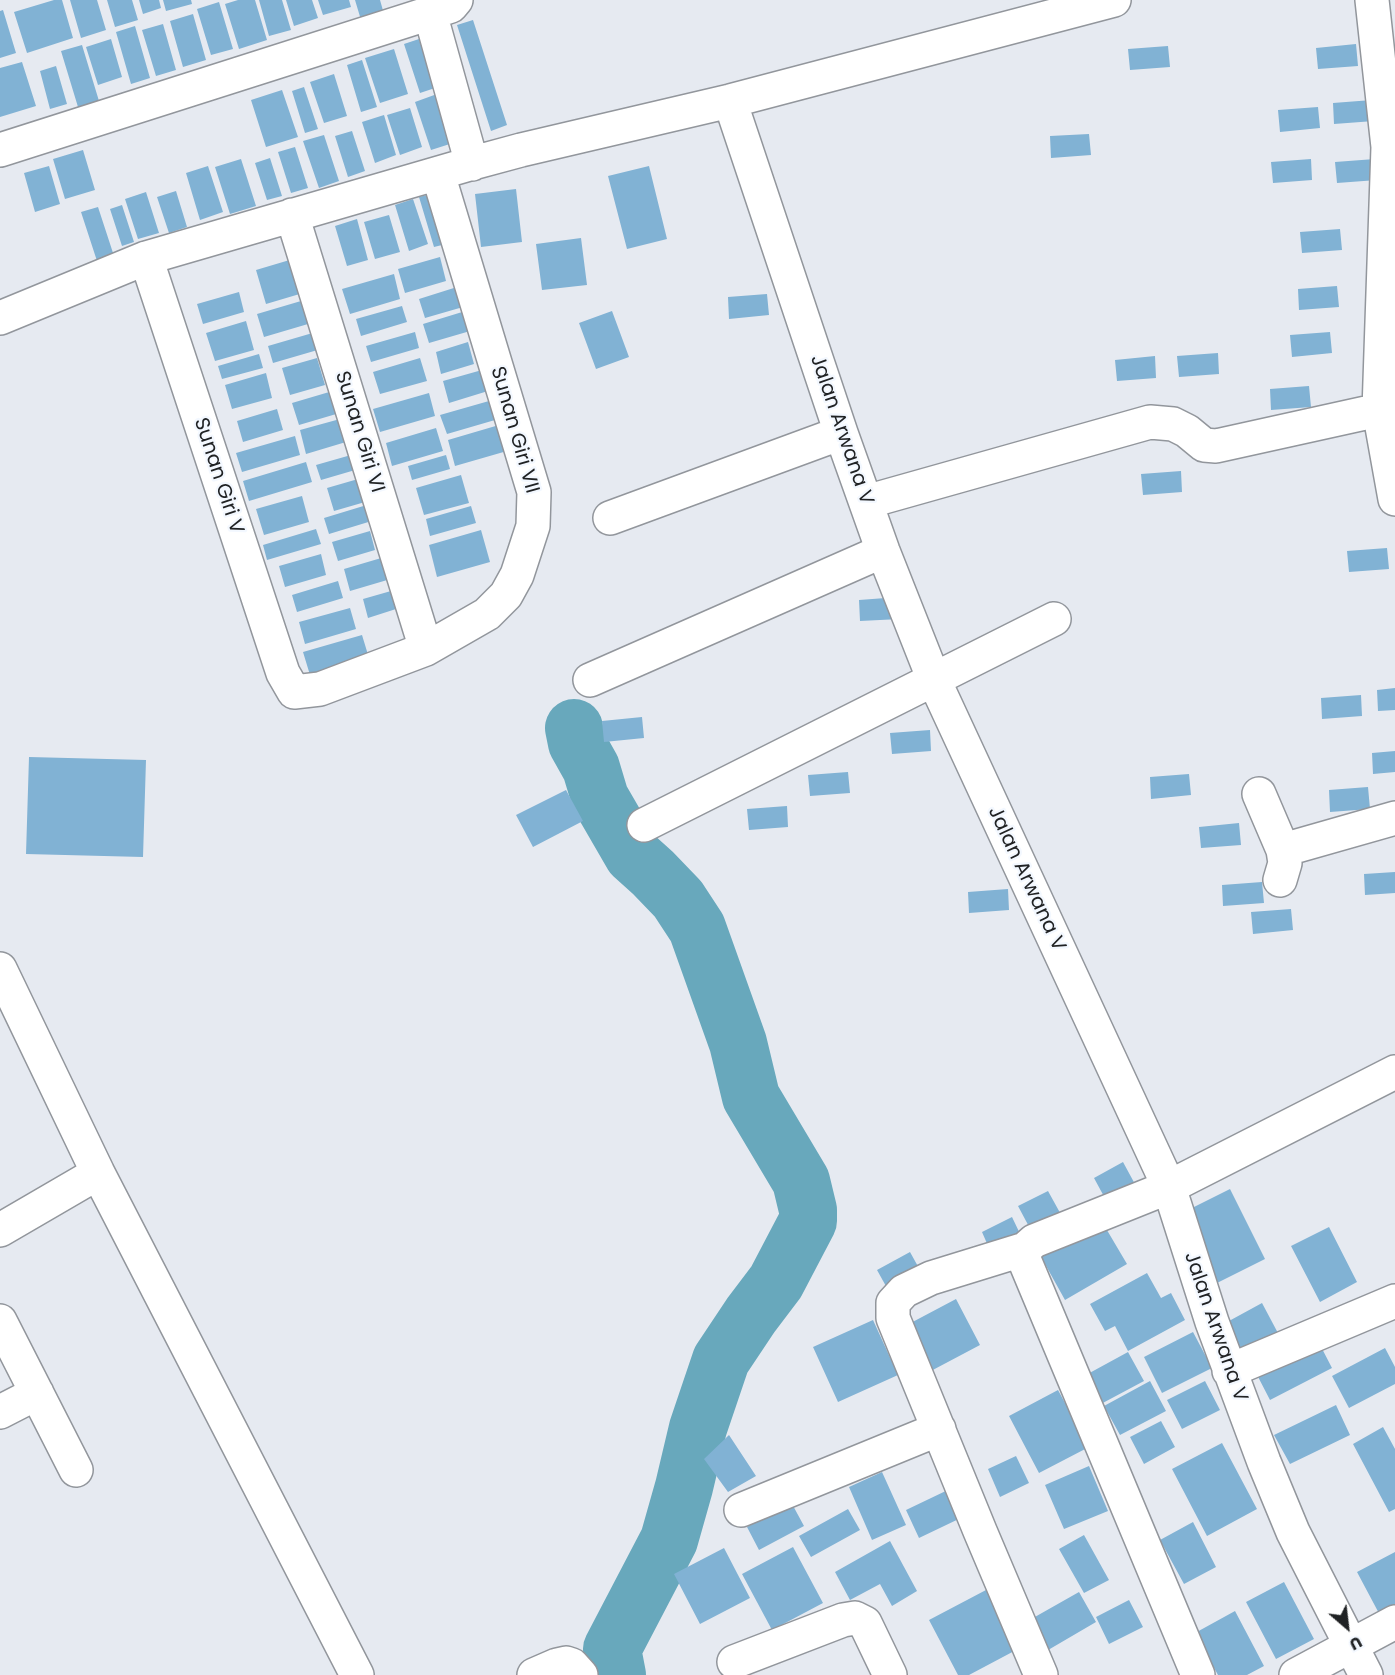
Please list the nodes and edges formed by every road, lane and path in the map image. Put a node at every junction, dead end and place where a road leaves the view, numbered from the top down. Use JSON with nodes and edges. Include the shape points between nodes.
{"nodes":[{"id":1,"x":1114,"y":0,"type":"edge"},
{"id":2,"x":1372,"y":0,"type":"edge"},
{"id":3,"x":443,"y":7,"type":"edge"},
{"id":4,"x":730,"y":101,"type":"junction"},
{"id":5,"x":0,"y":150,"type":"edge"},
{"id":6,"x":472,"y":164,"type":"junction"},
{"id":7,"x":438,"y":174,"type":"junction"},
{"id":8,"x":292,"y":215,"type":"junction"},
{"id":9,"x":146,"y":258,"type":"junction"},
{"id":10,"x":2,"y":309,"type":"edge"},
{"id":11,"x":1379,"y":410,"type":"junction"},
{"id":12,"x":841,"y":433,"type":"junction"},
{"id":13,"x":1395,"y":499,"type":"edge"},
{"id":14,"x":866,"y":502,"type":"junction"},
{"id":15,"x":610,"y":518,"type":"dead end"},
{"id":16,"x":883,"y":551,"type":"junction"},
{"id":17,"x":1054,"y":619,"type":"dead end"},
{"id":18,"x":426,"y":649,"type":"junction"},
{"id":19,"x":590,"y":680,"type":"dead end"},
{"id":20,"x":934,"y":680,"type":"junction"},
{"id":21,"x":294,"y":692,"type":"joint"},
{"id":22,"x":1259,"y":794,"type":"dead end"},
{"id":23,"x":1395,"y":818,"type":"edge"},
{"id":24,"x":644,"y":825,"type":"dead end"},
{"id":25,"x":0,"y":969,"type":"edge"},
{"id":26,"x":1395,"y":1072,"type":"edge"},
{"id":27,"x":98,"y":1173,"type":"junction"},
{"id":28,"x":1168,"y":1187,"type":"junction"},
{"id":29,"x":0,"y":1230,"type":"edge"},
{"id":30,"x":1025,"y":1249,"type":"junction"},
{"id":31,"x":1395,"y":1301,"type":"edge"},
{"id":32,"x":0,"y":1321,"type":"edge"},
{"id":33,"x":1229,"y":1371,"type":"junction"},
{"id":34,"x":37,"y":1393,"type":"junction"},
{"id":35,"x":0,"y":1412,"type":"edge"},
{"id":36,"x":939,"y":1429,"type":"junction"},
{"id":37,"x":76,"y":1470,"type":"dead end"},
{"id":38,"x":741,"y":1510,"type":"dead end"},
{"id":39,"x":1395,"y":1622,"type":"edge"},
{"id":40,"x":1351,"y":1646,"type":"junction"},
{"id":41,"x":734,"y":1662,"type":"dead end"},
{"id":42,"x":357,"y":1675,"type":"edge"},
{"id":43,"x":534,"y":1675,"type":"edge"},
{"id":44,"x":580,"y":1675,"type":"edge"},
{"id":45,"x":890,"y":1675,"type":"edge"},
{"id":46,"x":1041,"y":1675,"type":"edge"},
{"id":47,"x":1198,"y":1675,"type":"edge"},
{"id":48,"x":1296,"y":1675,"type":"edge"},
{"id":49,"x":1366,"y":1675,"type":"edge"}],
"edges":[{"from":1,"to":4,"type":"street"},
{"from":2,"to":11,"type":"street","via":[[1388,147]]},
{"from":3,"to":5,"type":"street"},
{"from":3,"to":6,"type":"street"},
{"from":4,"to":6,"type":"street"},
{"from":4,"to":12,"type":"street","name":"Jalan Arwana V"},
{"from":6,"to":7,"type":"street"},
{"from":7,"to":8,"type":"street"},
{"from":7,"to":18,"type":"street","name":"Sunan Giri VII","via":[[534,492],[535,509],[518,574],[506,595],[487,614]]},
{"from":8,"to":9,"type":"street"},
{"from":8,"to":18,"type":"street","name":"Sunan Giri VI"},
{"from":9,"to":10,"type":"street"},
{"from":9,"to":21,"type":"street","name":"Sunan Giri V","via":[[283,673]]},
{"from":11,"to":13,"type":"street"},
{"from":11,"to":14,"type":"street","via":[[1216,446],[1204,445],[1173,424],[1150,422]]},
{"from":12,"to":14,"type":"street","name":"Jalan Arwana V"},
{"from":12,"to":15,"type":"street"},
{"from":14,"to":16,"type":"street","name":"Jalan Arwana V"},
{"from":16,"to":19,"type":"street"},
{"from":16,"to":20,"type":"street","name":"Jalan Arwana V"},
{"from":17,"to":20,"type":"street"},
{"from":18,"to":21,"type":"street","name":"Sunan Giri VII","via":[[320,689]]},
{"from":20,"to":24,"type":"street"},
{"from":20,"to":28,"type":"street","name":"Jalan Arwana V"},
{"from":22,"to":23,"type":"street","via":[[1282,865]]},
{"from":25,"to":27,"type":"street"},
{"from":26,"to":28,"type":"street"},
{"from":27,"to":29,"type":"street"},
{"from":27,"to":42,"type":"street"},
{"from":28,"to":30,"type":"street","via":[[1034,1241]]},
{"from":28,"to":33,"type":"street","name":"Jalan Arwana V"},
{"from":30,"to":36,"type":"street","via":[[931,1278],[904,1291],[893,1303],[893,1318]]},
{"from":30,"to":47,"type":"street","via":[[1024,1258]]},
{"from":31,"to":33,"type":"street"},
{"from":32,"to":34,"type":"street"},
{"from":33,"to":40,"type":"street","name":"Jalan Arwana V","via":[[1293,1532]]},
{"from":34,"to":35,"type":"street"},
{"from":34,"to":37,"type":"street"},
{"from":36,"to":38,"type":"street"},
{"from":36,"to":46,"type":"street"},
{"from":39,"to":40,"type":"street"},
{"from":40,"to":48,"type":"street"},
{"from":40,"to":49,"type":"street","name":"Jalan Arwana V"},
{"from":41,"to":45,"type":"street","via":[[855,1618],[865,1623]]},
{"from":43,"to":44,"type":"street","via":[[566,1663]]}]}
